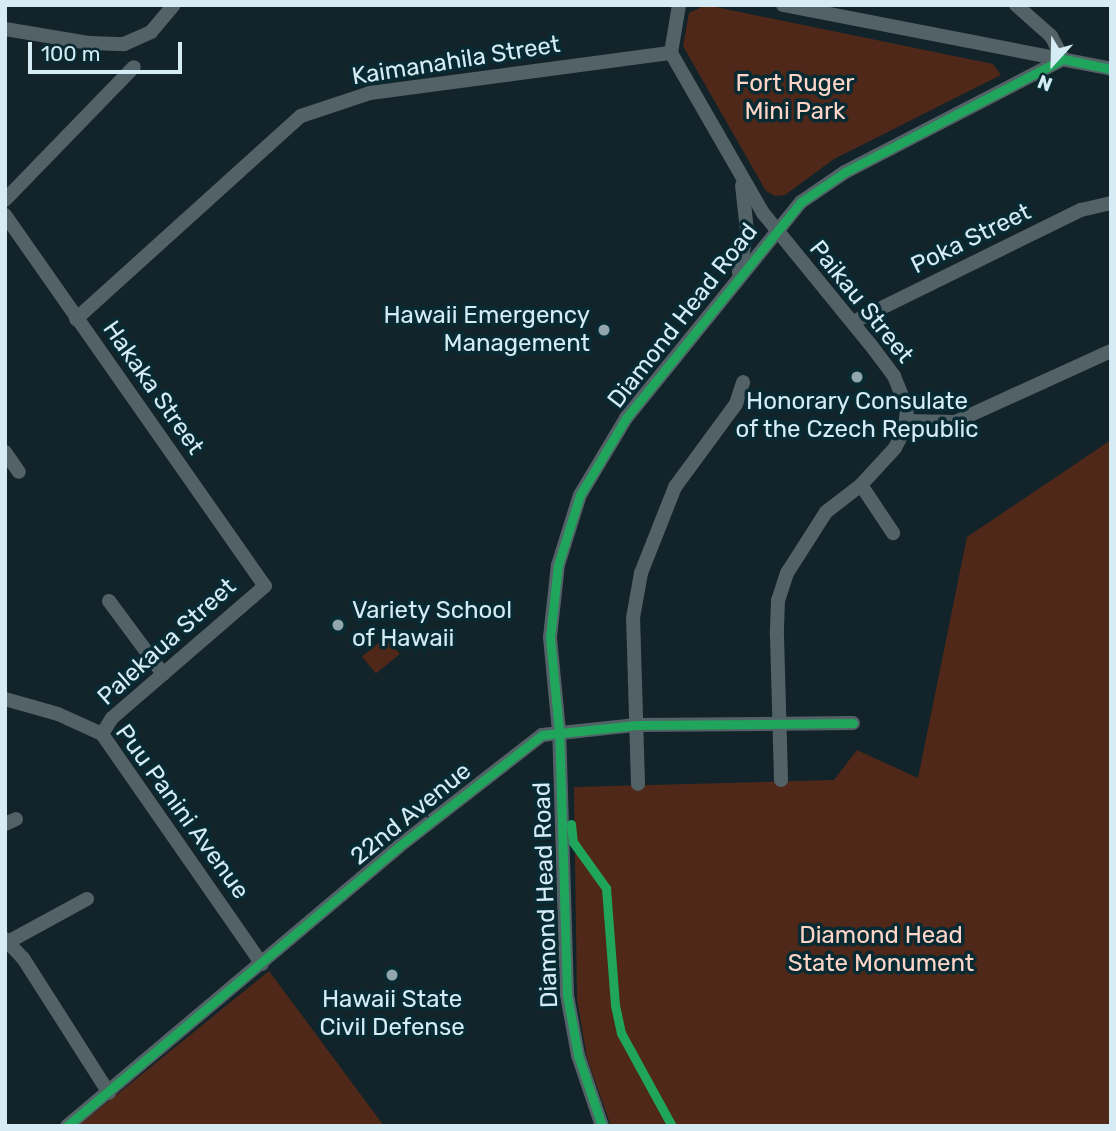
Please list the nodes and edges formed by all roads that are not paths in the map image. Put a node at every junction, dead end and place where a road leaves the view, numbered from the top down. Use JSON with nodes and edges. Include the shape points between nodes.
{"nodes":[{"id":1,"x":174,"y":5,"type":"edge"},
{"id":2,"x":679,"y":5,"type":"edge"},
{"id":3,"x":783,"y":5,"type":"edge"},
{"id":4,"x":1016,"y":5,"type":"edge"},
{"id":5,"x":5,"y":29,"type":"edge"},
{"id":6,"x":671,"y":52,"type":"junction"},
{"id":7,"x":1063,"y":59,"type":"junction"},
{"id":8,"x":134,"y":67,"type":"dead end"},
{"id":9,"x":1111,"y":69,"type":"edge"},
{"id":10,"x":741,"y":176,"type":"junction"},
{"id":11,"x":5,"y":200,"type":"edge"},
{"id":12,"x":1111,"y":203,"type":"edge"},
{"id":13,"x":5,"y":215,"type":"edge"},
{"id":14,"x":775,"y":230,"type":"junction"},
{"id":15,"x":737,"y":278,"type":"junction"},
{"id":16,"x":76,"y":320,"type":"junction"},
{"id":17,"x":853,"y":322,"type":"junction"},
{"id":18,"x":1111,"y":351,"type":"edge"},
{"id":19,"x":743,"y":382,"type":"dead end"},
{"id":20,"x":907,"y":421,"type":"junction"},
{"id":21,"x":5,"y":452,"type":"edge"},
{"id":22,"x":19,"y":472,"type":"dead end"},
{"id":23,"x":861,"y":485,"type":"junction"},
{"id":24,"x":893,"y":533,"type":"dead end"},
{"id":25,"x":265,"y":586,"type":"joint"},
{"id":26,"x":109,"y":601,"type":"dead end"},
{"id":27,"x":163,"y":674,"type":"junction"},
{"id":28,"x":5,"y":699,"type":"edge"},
{"id":29,"x":853,"y":723,"type":"dead end"},
{"id":30,"x":779,"y":724,"type":"junction"},
{"id":31,"x":636,"y":725,"type":"junction"},
{"id":32,"x":559,"y":731,"type":"junction"},
{"id":33,"x":102,"y":734,"type":"junction"},
{"id":34,"x":781,"y":780,"type":"dead end"},
{"id":35,"x":638,"y":784,"type":"dead end"},
{"id":36,"x":87,"y":899,"type":"dead end"},
{"id":37,"x":7,"y":940,"type":"edge"},
{"id":38,"x":262,"y":964,"type":"junction"},
{"id":39,"x":109,"y":1093,"type":"junction"},
{"id":40,"x":67,"y":1126,"type":"edge"},
{"id":41,"x":602,"y":1126,"type":"edge"}],
"edges":[{"from":1,"to":5,"type":"street","via":[[151,32],[124,44]]},
{"from":2,"to":6,"type":"street"},
{"from":3,"to":7,"type":"street"},
{"from":4,"to":7,"type":"street","via":[[1051,36]]},
{"from":6,"to":10,"type":"street","name":"Paikau Street"},
{"from":6,"to":16,"type":"street","name":"Kaimanahila Street","via":[[370,93],[301,116]]},
{"from":7,"to":9,"type":"street"},
{"from":7,"to":14,"type":"street","name":"Diamond Head Road","via":[[845,172],[801,202]]},
{"from":8,"to":11,"type":"street"},
{"from":10,"to":14,"type":"street","name":"Paikau Street"},
{"from":10,"to":15,"type":"street","via":[[747,231]]},
{"from":12,"to":17,"type":"street","name":"Poka Street","via":[[1081,210]]},
{"from":13,"to":16,"type":"street","name":"Hakaka Street"},
{"from":14,"to":15,"type":"street","name":"Diamond Head Road"},
{"from":14,"to":17,"type":"street","name":"Paikau Street"},
{"from":15,"to":32,"type":"street","name":"Diamond Head Road","via":[[626,418],[580,495],[558,565],[550,637]]},
{"from":16,"to":25,"type":"street","name":"Hakaka Street"},
{"from":17,"to":20,"type":"street","name":"Paikau Street","via":[[894,376]]},
{"from":18,"to":20,"type":"street","via":[[955,422]]},
{"from":19,"to":31,"type":"street","via":[[736,404],[682,475],[652,536],[633,618]]},
{"from":20,"to":23,"type":"street","via":[[895,448]]},
{"from":21,"to":22,"type":"street"},
{"from":23,"to":24,"type":"street"},
{"from":23,"to":30,"type":"street","via":[[827,512],[788,573],[778,600]]},
{"from":25,"to":27,"type":"street","name":"Palekaua Street"},
{"from":26,"to":27,"type":"street"},
{"from":27,"to":33,"type":"street","name":"Palekaua Street","via":[[113,718]]},
{"from":28,"to":33,"type":"street","name":"Puu Panini Avenue","via":[[58,714]]},
{"from":29,"to":30,"type":"street","name":"22nd Avenue"},
{"from":30,"to":31,"type":"street","name":"22nd Avenue"},
{"from":30,"to":34,"type":"street"},
{"from":31,"to":32,"type":"street","name":"22nd Avenue"},
{"from":31,"to":35,"type":"street"},
{"from":32,"to":38,"type":"street","name":"22nd Avenue","via":[[533,740],[398,847]]},
{"from":32,"to":41,"type":"street","name":"Diamond Head Road","via":[[567,995],[578,1055]]},
{"from":33,"to":38,"type":"street","name":"Puu Panini Avenue"},
{"from":36,"to":37,"type":"street"},
{"from":37,"to":39,"type":"street"},
{"from":38,"to":39,"type":"street","name":"22nd Avenue"},
{"from":39,"to":40,"type":"street","name":"22nd Avenue"}]}
